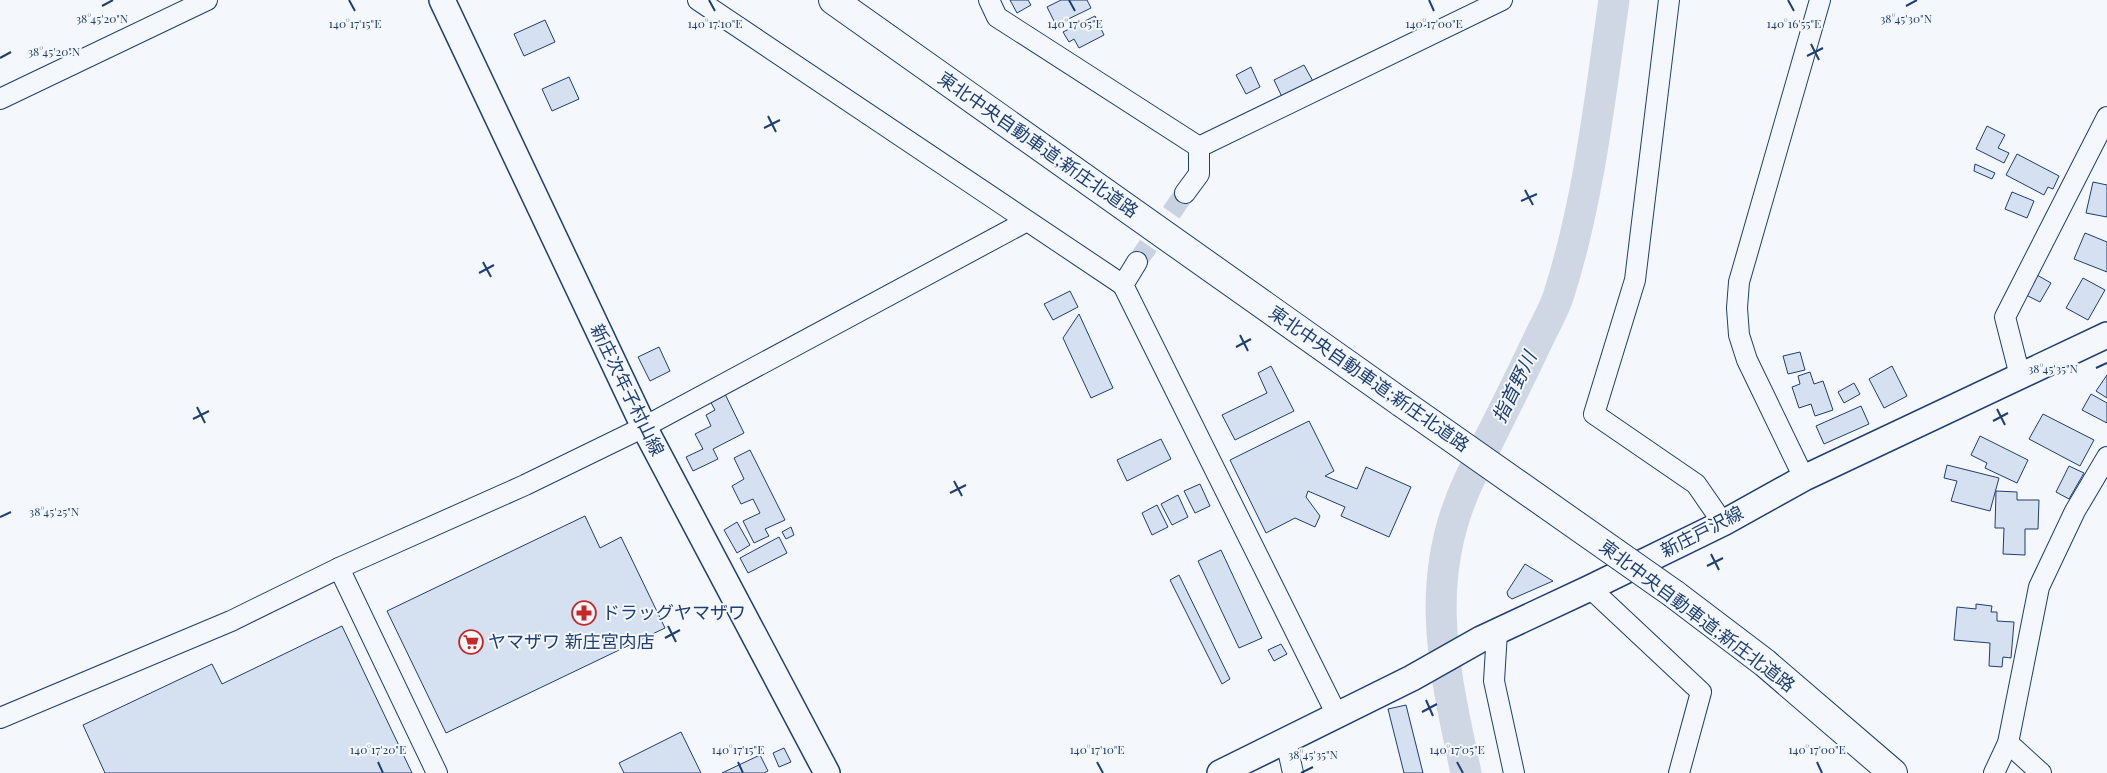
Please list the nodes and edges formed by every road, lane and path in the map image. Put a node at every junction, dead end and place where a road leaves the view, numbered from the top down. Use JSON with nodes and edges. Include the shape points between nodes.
{"nodes":[{"id":1,"x":207,"y":0,"type":"edge"},
{"id":2,"x":442,"y":0,"type":"edge"},
{"id":3,"x":698,"y":0,"type":"edge"},
{"id":4,"x":833,"y":0,"type":"edge"},
{"id":5,"x":989,"y":0,"type":"edge"},
{"id":6,"x":1502,"y":0,"type":"edge"},
{"id":7,"x":1669,"y":0,"type":"edge"},
{"id":8,"x":1820,"y":0,"type":"edge"},
{"id":9,"x":0,"y":99,"type":"edge"},
{"id":10,"x":2107,"y":117,"type":"edge"},
{"id":11,"x":1199,"y":148,"type":"junction"},
{"id":12,"x":1185,"y":192,"type":"tunnel mouth"},
{"id":13,"x":1027,"y":221,"type":"junction"},
{"id":14,"x":1137,"y":262,"type":"tunnel mouth"},
{"id":15,"x":1122,"y":285,"type":"junction"},
{"id":16,"x":2107,"y":335,"type":"edge"},
{"id":17,"x":2020,"y":376,"type":"junction"},
{"id":18,"x":644,"y":427,"type":"junction"},
{"id":19,"x":2107,"y":457,"type":"edge"},
{"id":20,"x":1804,"y":478,"type":"junction"},
{"id":21,"x":1723,"y":523,"type":"junction"},
{"id":22,"x":339,"y":568,"type":"junction"},
{"id":23,"x":1590,"y":588,"type":"junction"},
{"id":24,"x":1489,"y":635,"type":"junction"},
{"id":25,"x":1337,"y":715,"type":"junction"},
{"id":26,"x":0,"y":718,"type":"edge"},
{"id":27,"x":1286,"y":741,"type":"junction"},
{"id":28,"x":2008,"y":743,"type":"junction"},
{"id":29,"x":437,"y":773,"type":"edge"},
{"id":30,"x":827,"y":773,"type":"edge"},
{"id":31,"x":1220,"y":773,"type":"edge"},
{"id":32,"x":1293,"y":773,"type":"edge"},
{"id":33,"x":1514,"y":773,"type":"edge"},
{"id":34,"x":1679,"y":773,"type":"edge"},
{"id":35,"x":1893,"y":773,"type":"edge"},
{"id":36,"x":1994,"y":773,"type":"edge"},
{"id":37,"x":2041,"y":773,"type":"edge"}],
"edges":[{"from":1,"to":9,"type":"street"},
{"from":2,"to":18,"type":"main road","name":"新庄次年子村山線"},
{"from":3,"to":13,"type":"street"},
{"from":4,"to":35,"type":"highway","name":"東北中央自動車道;新庄北道路","bridge":true,"via":[[1674,594],[1765,663]]},
{"from":5,"to":11,"type":"street","via":[[997,16]]},
{"from":6,"to":11,"type":"street"},
{"from":7,"to":21,"type":"street","via":[[1635,280],[1594,414],[1696,484]]},
{"from":8,"to":20,"type":"street","via":[[1739,282],[1737,308],[1739,335],[1747,360]]},
{"from":10,"to":17,"type":"street","via":[[2005,317]]},
{"from":11,"to":12,"type":"street","via":[[1199,174]]},
{"from":13,"to":15,"type":"street"},
{"from":13,"to":18,"type":"street"},
{"from":14,"to":15,"type":"street"},
{"from":15,"to":25,"type":"street"},
{"from":16,"to":17,"type":"main road","name":"新庄戸沢線"},
{"from":17,"to":20,"type":"main road","name":"新庄戸沢線"},
{"from":18,"to":22,"type":"street","via":[[525,485]]},
{"from":18,"to":30,"type":"main road","name":"新庄次年子村山線"},
{"from":19,"to":28,"type":"street","via":[[2074,511],[2039,587]]},
{"from":20,"to":21,"type":"main road","name":"新庄戸沢線"},
{"from":21,"to":23,"type":"main road","name":"新庄戸沢線"},
{"from":22,"to":26,"type":"street","via":[[231,620]]},
{"from":22,"to":29,"type":"street"},
{"from":23,"to":24,"type":"main road","name":"新庄戸沢線"},
{"from":23,"to":34,"type":"street","via":[[1701,692]]},
{"from":24,"to":25,"type":"main road","name":"新庄戸沢線"},
{"from":24,"to":33,"type":"street","via":[[1494,681]]},
{"from":25,"to":27,"type":"main road","name":"新庄戸沢線"},
{"from":27,"to":31,"type":"main road","name":"新庄戸沢線"},
{"from":27,"to":32,"type":"street"},
{"from":28,"to":36,"type":"street"},
{"from":28,"to":37,"type":"street"}]}
